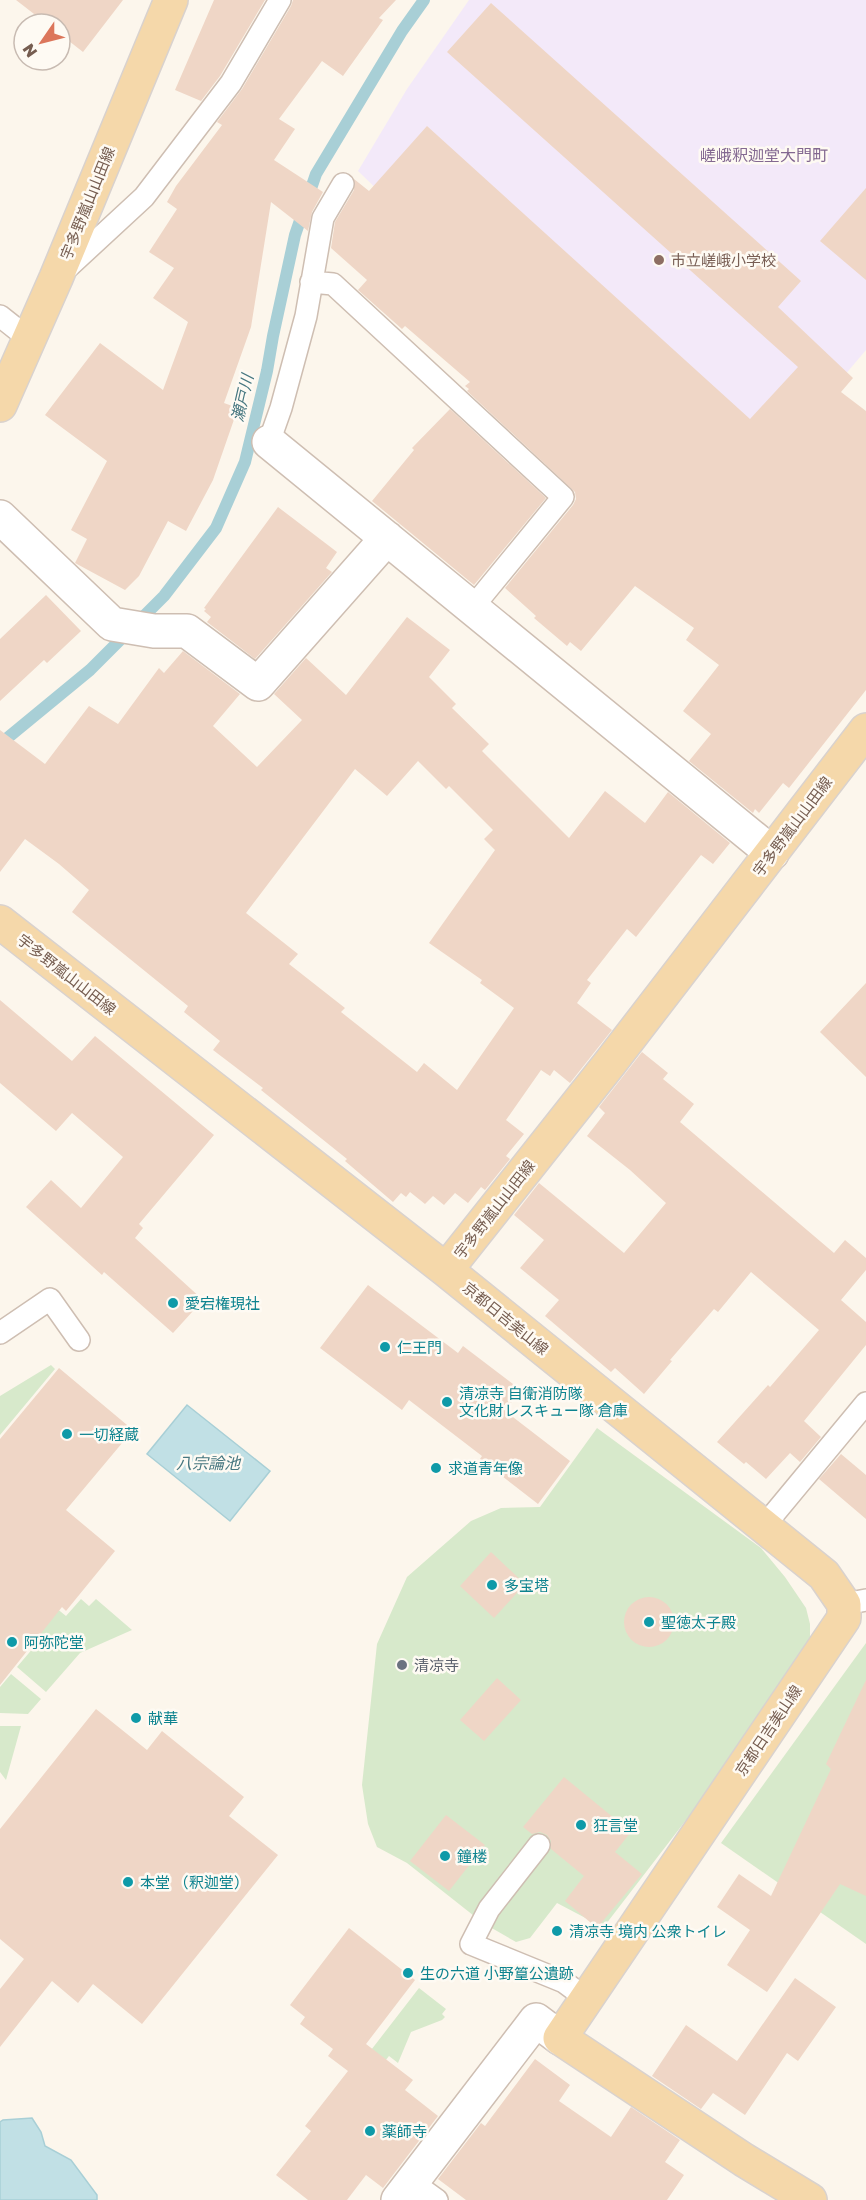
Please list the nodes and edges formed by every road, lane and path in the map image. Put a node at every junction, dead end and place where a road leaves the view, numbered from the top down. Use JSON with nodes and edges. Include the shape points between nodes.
{"nodes":[{"id":1,"x":171,"y":0,"type":"edge"},
{"id":2,"x":280,"y":0,"type":"edge"},
{"id":3,"x":343,"y":184,"type":"dead end"},
{"id":4,"x":56,"y":278,"type":"junction"},
{"id":5,"x":311,"y":282,"type":"junction"},
{"id":6,"x":0,"y":316,"type":"edge"},
{"id":7,"x":29,"y":339,"type":"junction"},
{"id":8,"x":0,"y":405,"type":"edge"},
{"id":9,"x":269,"y":442,"type":"joint"},
{"id":10,"x":0,"y":517,"type":"edge"},
{"id":11,"x":387,"y":538,"type":"junction"},
{"id":12,"x":472,"y":608,"type":"junction"},
{"id":13,"x":862,"y":744,"type":"edge"},
{"id":14,"x":772,"y":853,"type":"junction"},
{"id":15,"x":0,"y":922,"type":"edge"},
{"id":16,"x":446,"y":1270,"type":"junction"},
{"id":17,"x":0,"y":1333,"type":"edge"},
{"id":18,"x":79,"y":1340,"type":"dead end"},
{"id":19,"x":866,"y":1403,"type":"edge"},
{"id":20,"x":764,"y":1526,"type":"junction"},
{"id":21,"x":855,"y":1602,"type":"edge"},
{"id":22,"x":539,"y":1845,"type":"dead end"},
{"id":23,"x":587,"y":1999,"type":"junction"},
{"id":24,"x":560,"y":2038,"type":"junction"},
{"id":25,"x":416,"y":2194,"type":"edge"},
{"id":26,"x":810,"y":2200,"type":"edge"}],
"edges":[{"from":1,"to":4,"type":"main road","name":"宇多野嵐山山田線"},
{"from":2,"to":4,"type":"lane","via":[[231,82],[144,197]]},
{"from":3,"to":5,"type":"lane","via":[[323,218]]},
{"from":4,"to":7,"type":"main road","name":"宇多野嵐山山田線"},
{"from":5,"to":9,"type":"lane","via":[[306,316]]},
{"from":5,"to":12,"type":"lane","via":[[333,284],[563,497]]},
{"from":6,"to":7,"type":"lane"},
{"from":7,"to":8,"type":"main road","name":"宇多野嵐山山田線"},
{"from":9,"to":11,"type":"street"},
{"from":10,"to":11,"type":"street","via":[[112,624],[154,631],[187,631],[258,684]]},
{"from":11,"to":12,"type":"street"},
{"from":12,"to":14,"type":"street"},
{"from":13,"to":14,"type":"main road","name":"宇多野嵐山山田線"},
{"from":14,"to":16,"type":"main road","name":"宇多野嵐山山田線"},
{"from":15,"to":16,"type":"main road","name":"宇多野嵐山山田線"},
{"from":16,"to":20,"type":"main road","name":"京都日吉美山線"},
{"from":17,"to":18,"type":"lane","via":[[50,1299]]},
{"from":19,"to":20,"type":"lane"},
{"from":20,"to":21,"type":"main road","name":"京都日吉美山線"},
{"from":21,"to":23,"type":"main road","name":"京都日吉美山線"},
{"from":22,"to":23,"type":"lane","via":[[489,1909],[471,1944],[564,1982]]},
{"from":23,"to":24,"type":"main road","name":"京都日吉美山線"},
{"from":24,"to":25,"type":"street","via":[[536,2020]]},
{"from":24,"to":26,"type":"main road"}]}
